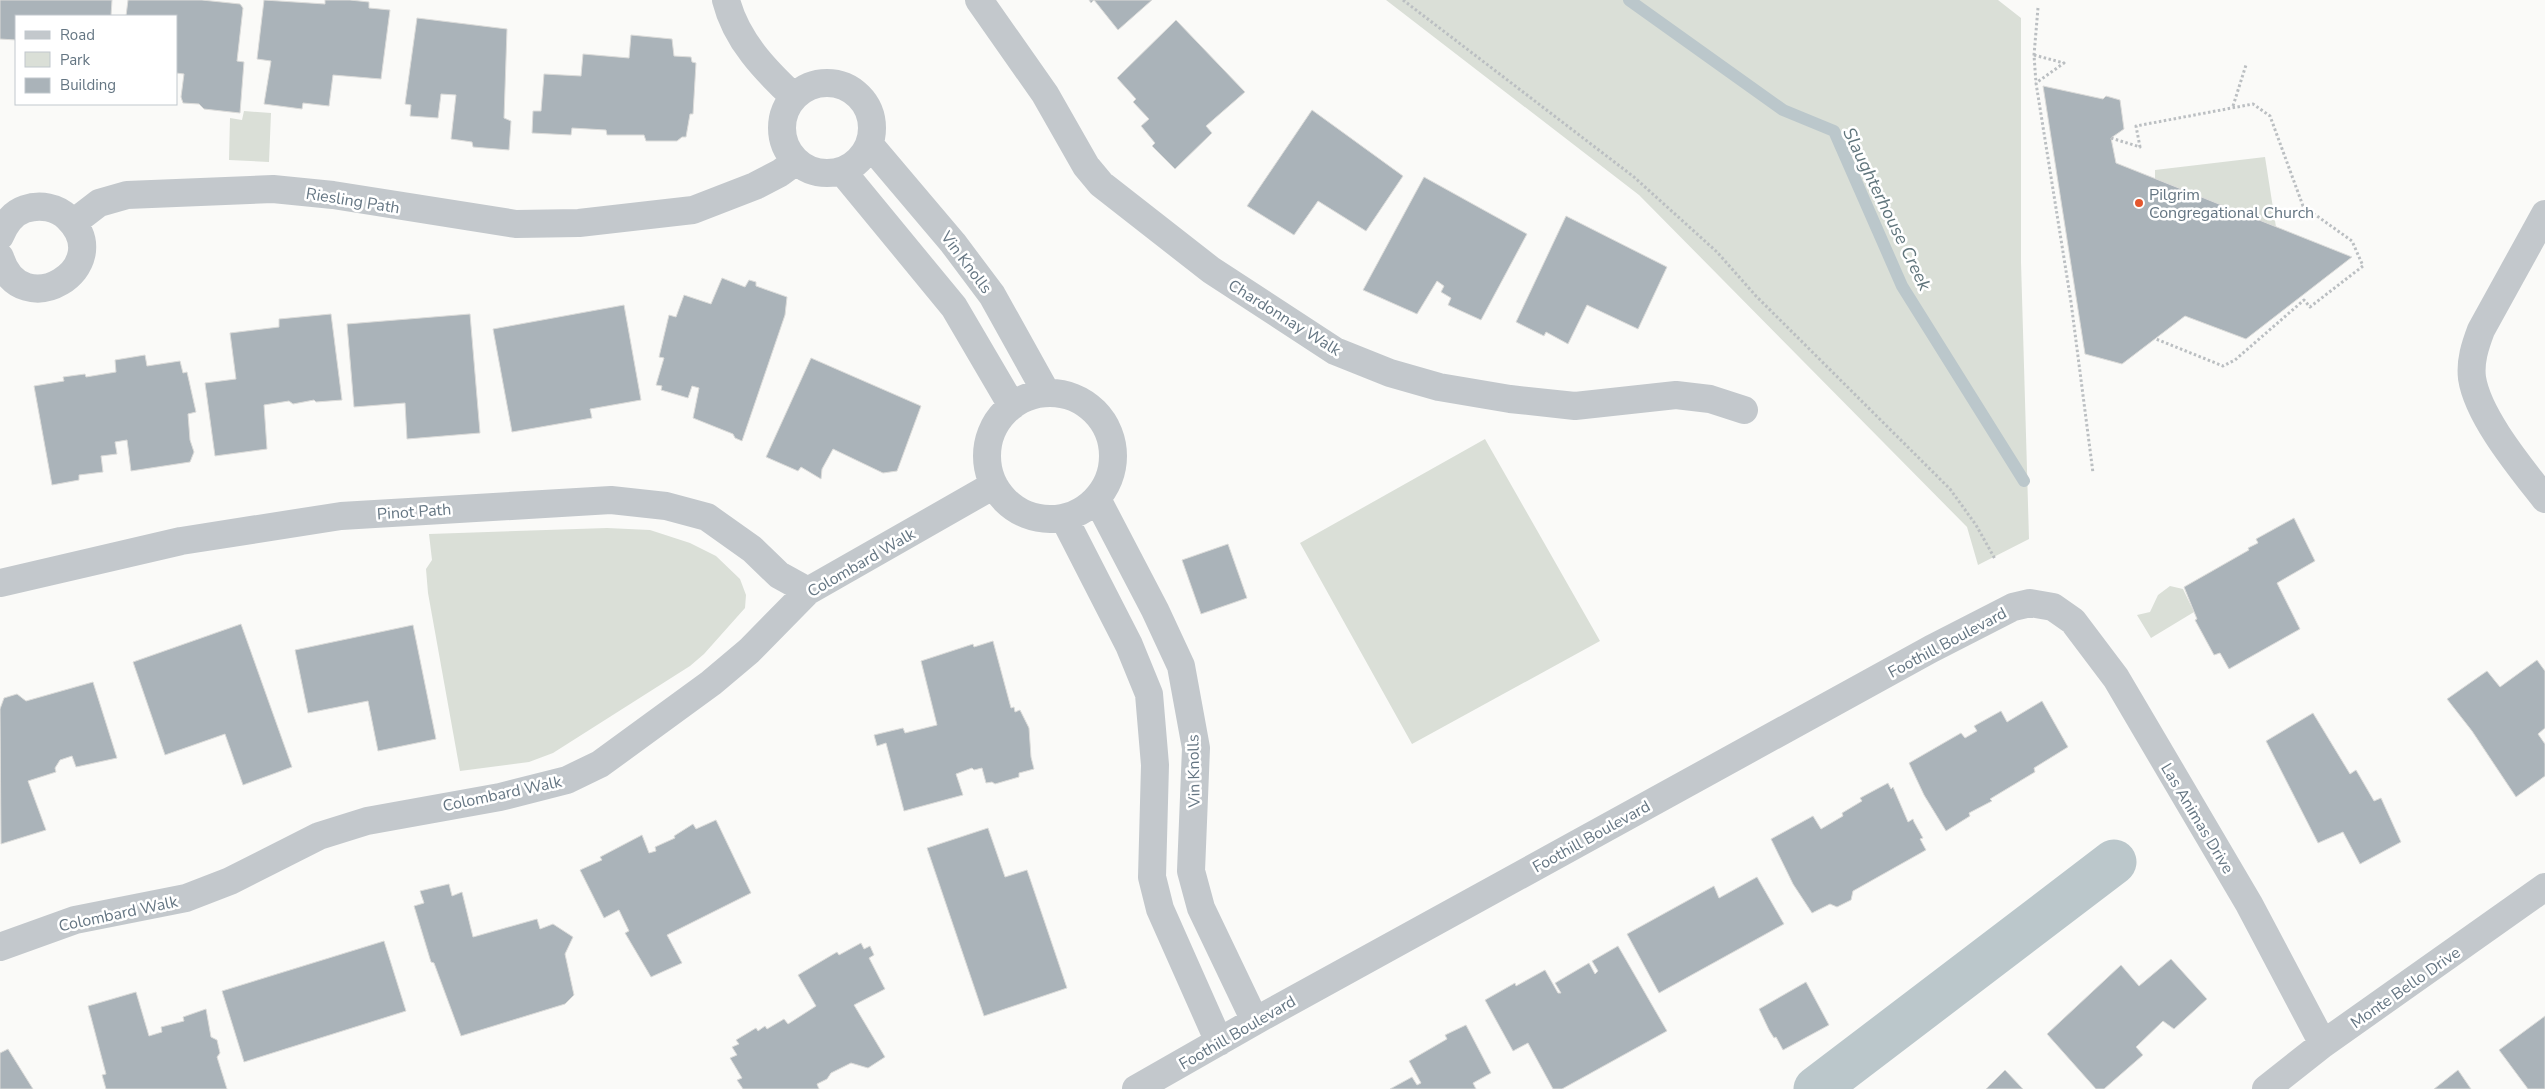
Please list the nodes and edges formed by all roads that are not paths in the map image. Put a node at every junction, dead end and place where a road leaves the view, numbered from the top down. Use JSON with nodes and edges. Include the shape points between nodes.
{"nodes":[{"id":1,"x":726,"y":0,"type":"edge"},
{"id":2,"x":979,"y":0,"type":"edge"},
{"id":3,"x":794,"y":97,"type":"junction"},
{"id":4,"x":870,"y":145,"type":"junction"},
{"id":5,"x":795,"y":162,"type":"junction"},
{"id":6,"x":842,"y":171,"type":"junction"},
{"id":7,"x":2545,"y":214,"type":"edge"},
{"id":8,"x":73,"y":222,"type":"junction"},
{"id":9,"x":0,"y":236,"type":"edge"},
{"id":10,"x":0,"y":257,"type":"edge"},
{"id":11,"x":1046,"y":392,"type":"junction"},
{"id":12,"x":1012,"y":406,"type":"junction"},
{"id":13,"x":1744,"y":410,"type":"dead end"},
{"id":14,"x":994,"y":486,"type":"junction"},
{"id":15,"x":1097,"y":498,"type":"junction"},
{"id":16,"x":2545,"y":499,"type":"edge"},
{"id":17,"x":1064,"y":518,"type":"junction"},
{"id":18,"x":0,"y":583,"type":"edge"},
{"id":19,"x":808,"y":592,"type":"junction"},
{"id":20,"x":2053,"y":607,"type":"joint"},
{"id":21,"x":2545,"y":887,"type":"edge"},
{"id":22,"x":0,"y":947,"type":"edge"},
{"id":23,"x":1255,"y":1021,"type":"junction"},
{"id":24,"x":1219,"y":1042,"type":"junction"},
{"id":25,"x":2323,"y":1044,"type":"junction"},
{"id":26,"x":1136,"y":1089,"type":"edge"},
{"id":27,"x":2266,"y":1089,"type":"edge"}],
"edges":[{"from":1,"to":3,"type":"street","via":[[750,50],[765,70]]},
{"from":2,"to":13,"type":"street","name":"Chardonnay Walk","via":[[1045,94],[1086,166],[1101,184],[1211,270],[1335,351],[1390,373],[1439,387],[1510,399],[1574,406],[1676,395],[1693,396]]},
{"from":3,"to":4,"type":"street","via":[[821,83],[837,84],[852,90],[870,114]]},
{"from":3,"to":5,"type":"street","via":[[786,109],[782,137]]},
{"from":4,"to":6,"type":"street","via":[[858,161]]},
{"from":4,"to":11,"type":"street","name":"Vin Knolls","via":[[953,243],[992,296]]},
{"from":5,"to":6,"type":"street","via":[[817,173]]},
{"from":5,"to":8,"type":"street","name":"Riesling Path","via":[[755,186],[693,210],[579,223],[516,224],[333,195],[273,190],[128,195],[99,203]]},
{"from":6,"to":12,"type":"street","via":[[954,307]]},
{"from":7,"to":16,"type":"street","via":[[2476,342],[2472,360],[2477,396],[2488,417]]},
{"from":8,"to":9,"type":"street","via":[[63,213],[38,206],[13,216]]},
{"from":8,"to":10,"type":"street","via":[[80,240],[80,258],[75,270],[56,286],[31,288],[19,283],[10,276]]},
{"from":11,"to":12,"type":"street","via":[[1028,396]]},
{"from":11,"to":15,"type":"street","via":[[1068,394],[1087,404],[1102,419],[1111,438],[1114,460],[1109,481]]},
{"from":12,"to":14,"type":"street","via":[[999,418],[991,434],[987,452]]},
{"from":14,"to":17,"type":"street","via":[[1007,502],[1024,513],[1044,519]]},
{"from":14,"to":19,"type":"street","name":"Colombard Walk"},
{"from":15,"to":17,"type":"street","via":[[1082,511]]},
{"from":15,"to":23,"type":"street","name":"Vin Knolls","via":[[1181,666],[1196,748],[1191,871],[1200,908]]},
{"from":17,"to":24,"type":"street","via":[[1129,645],[1149,694],[1155,765],[1152,876],[1160,909]]},
{"from":18,"to":19,"type":"street","name":"Pinot Path","via":[[181,541],[341,516],[611,500],[666,506],[707,517],[779,574]]},
{"from":19,"to":22,"type":"street","name":"Colombard Walk","via":[[749,651],[711,683],[600,764],[567,780],[500,797],[367,820],[319,836],[230,881],[186,898],[75,920]]},
{"from":20,"to":23,"type":"street","name":"Foothill Boulevard","via":[[2030,603],[1962,633]]},
{"from":20,"to":25,"type":"street","name":"Las Animas Drive","via":[[2072,621],[2116,678],[2249,904]]},
{"from":21,"to":25,"type":"street","name":"Monte Bello Drive"},
{"from":23,"to":24,"type":"street","name":"Foothill Boulevard"},
{"from":24,"to":26,"type":"street","name":"Foothill Boulevard"},
{"from":25,"to":27,"type":"street","name":"Monte Bello Drive"}]}
